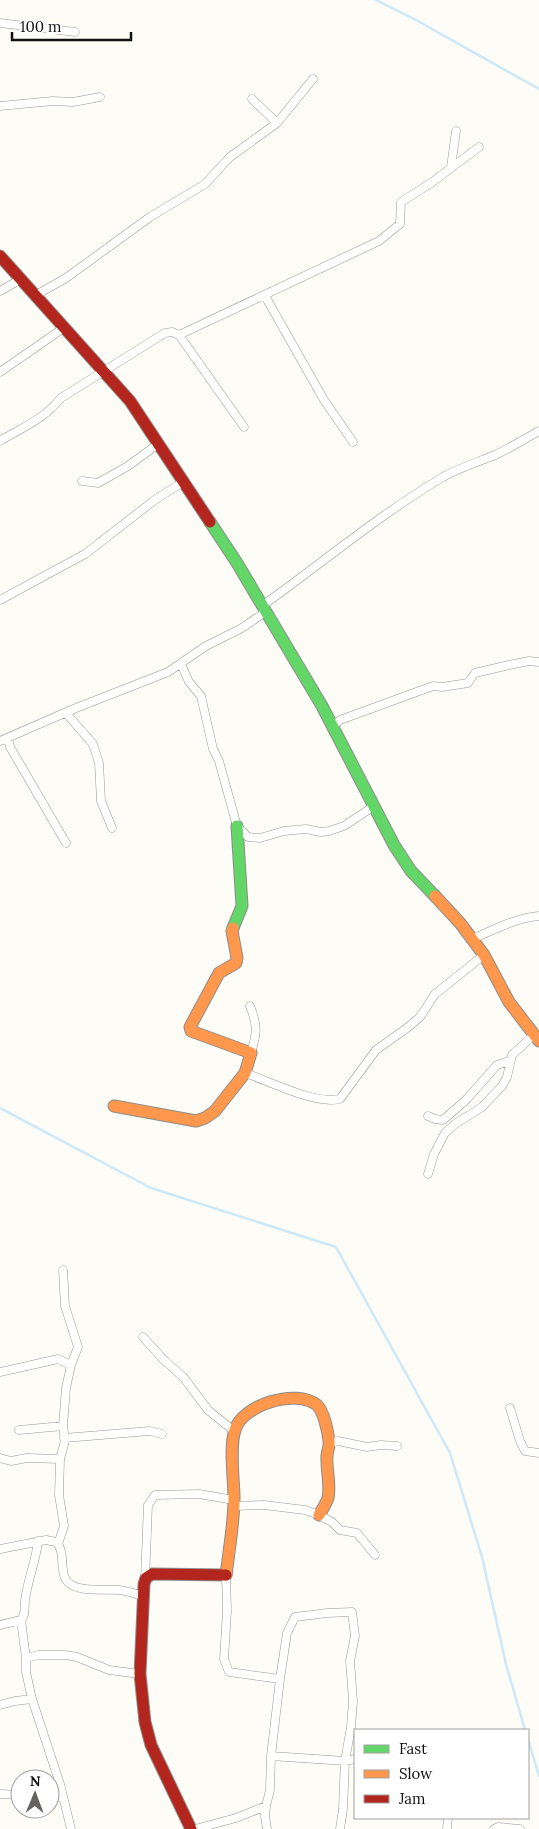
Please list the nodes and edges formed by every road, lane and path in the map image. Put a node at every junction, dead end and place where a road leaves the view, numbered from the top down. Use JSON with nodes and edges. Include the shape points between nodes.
{"nodes":[{"id":1,"x":0,"y":22,"type":"edge"},
{"id":2,"x":75,"y":32,"type":"dead end"},
{"id":3,"x":313,"y":79,"type":"dead end"},
{"id":4,"x":100,"y":97,"type":"dead end"},
{"id":5,"x":252,"y":99,"type":"dead end"},
{"id":6,"x":0,"y":106,"type":"edge"},
{"id":7,"x":277,"y":123,"type":"junction"},
{"id":8,"x":456,"y":131,"type":"dead end"},
{"id":9,"x":479,"y":146,"type":"dead end"},
{"id":10,"x":451,"y":167,"type":"junction"},
{"id":11,"x":0,"y":256,"type":"edge"},
{"id":12,"x":0,"y":263,"type":"edge"},
{"id":13,"x":21,"y":279,"type":"junction"},
{"id":14,"x":0,"y":291,"type":"edge"},
{"id":15,"x":36,"y":295,"type":"junction"},
{"id":16,"x":265,"y":296,"type":"junction"},
{"id":17,"x":65,"y":327,"type":"junction"},
{"id":18,"x":179,"y":335,"type":"junction"},
{"id":19,"x":0,"y":372,"type":"edge"},
{"id":20,"x":105,"y":372,"type":"junction"},
{"id":21,"x":244,"y":427,"type":"dead end"},
{"id":22,"x":539,"y":431,"type":"edge"},
{"id":23,"x":0,"y":441,"type":"edge"},
{"id":24,"x":353,"y":442,"type":"dead end"},
{"id":25,"x":158,"y":444,"type":"junction"},
{"id":26,"x":82,"y":481,"type":"dead end"},
{"id":27,"x":183,"y":482,"type":"junction"},
{"id":28,"x":0,"y":600,"type":"edge"},
{"id":29,"x":264,"y":609,"type":"junction"},
{"id":30,"x":539,"y":662,"type":"edge"},
{"id":31,"x":181,"y":664,"type":"junction"},
{"id":32,"x":66,"y":713,"type":"junction"},
{"id":33,"x":332,"y":727,"type":"junction"},
{"id":34,"x":4,"y":739,"type":"edge"},
{"id":35,"x":374,"y":806,"type":"junction"},
{"id":36,"x":236,"y":826,"type":"junction"},
{"id":37,"x":112,"y":828,"type":"dead end"},
{"id":38,"x":66,"y":843,"type":"dead end"},
{"id":39,"x":539,"y":916,"type":"edge"},
{"id":40,"x":472,"y":938,"type":"junction"},
{"id":41,"x":484,"y":955,"type":"junction"},
{"id":42,"x":250,"y":1006,"type":"dead end"},
{"id":43,"x":536,"y":1038,"type":"edge"},
{"id":44,"x":251,"y":1053,"type":"junction"},
{"id":45,"x":509,"y":1061,"type":"junction"},
{"id":46,"x":245,"y":1073,"type":"junction"},
{"id":47,"x":114,"y":1106,"type":"dead end"},
{"id":48,"x":428,"y":1116,"type":"dead end"},
{"id":49,"x":428,"y":1174,"type":"dead end"},
{"id":50,"x":63,"y":1270,"type":"dead end"},
{"id":51,"x":143,"y":1337,"type":"dead end"},
{"id":52,"x":70,"y":1365,"type":"junction"},
{"id":53,"x":0,"y":1372,"type":"edge"},
{"id":54,"x":510,"y":1408,"type":"dead end"},
{"id":55,"x":62,"y":1426,"type":"junction"},
{"id":56,"x":19,"y":1430,"type":"dead end"},
{"id":57,"x":234,"y":1431,"type":"junction"},
{"id":58,"x":162,"y":1434,"type":"dead end"},
{"id":59,"x":64,"y":1438,"type":"junction"},
{"id":60,"x":330,"y":1444,"type":"junction"},
{"id":61,"x":397,"y":1446,"type":"dead end"},
{"id":62,"x":539,"y":1452,"type":"edge"},
{"id":63,"x":0,"y":1458,"type":"edge"},
{"id":64,"x":60,"y":1459,"type":"junction"},
{"id":65,"x":234,"y":1503,"type":"junction"},
{"id":66,"x":319,"y":1515,"type":"junction"},
{"id":67,"x":38,"y":1541,"type":"junction"},
{"id":68,"x":58,"y":1544,"type":"junction"},
{"id":69,"x":0,"y":1549,"type":"edge"},
{"id":70,"x":375,"y":1555,"type":"dead end"},
{"id":71,"x":226,"y":1575,"type":"junction"},
{"id":72,"x":145,"y":1580,"type":"junction"},
{"id":73,"x":142,"y":1596,"type":"junction"},
{"id":74,"x":21,"y":1620,"type":"junction"},
{"id":75,"x":0,"y":1625,"type":"edge"},
{"id":76,"x":26,"y":1658,"type":"junction"},
{"id":77,"x":140,"y":1674,"type":"junction"},
{"id":78,"x":280,"y":1679,"type":"junction"},
{"id":79,"x":32,"y":1700,"type":"junction"},
{"id":80,"x":0,"y":1705,"type":"edge"},
{"id":81,"x":271,"y":1756,"type":"junction"},
{"id":82,"x":354,"y":1759,"type":"edge"},
{"id":83,"x":345,"y":1761,"type":"junction"},
{"id":84,"x":63,"y":1797,"type":"joint"},
{"id":85,"x":266,"y":1806,"type":"junction"},
{"id":86,"x":71,"y":1829,"type":"edge"},
{"id":87,"x":191,"y":1829,"type":"edge"},
{"id":88,"x":195,"y":1829,"type":"edge"},
{"id":89,"x":267,"y":1829,"type":"edge"},
{"id":90,"x":340,"y":1829,"type":"edge"},
{"id":91,"x":494,"y":1829,"type":"edge"},
{"id":92,"x":520,"y":1829,"type":"edge"}],
"edges":[{"from":1,"to":2,"type":"street"},
{"from":3,"to":7,"type":"street"},
{"from":4,"to":6,"type":"street","via":[[73,102]]},
{"from":5,"to":7,"type":"street"},
{"from":7,"to":15,"type":"street","via":[[230,156],[205,184],[150,217],[66,278]]},
{"from":8,"to":10,"type":"street"},
{"from":9,"to":10,"type":"street"},
{"from":10,"to":16,"type":"street","via":[[401,202],[400,224],[379,241]]},
{"from":11,"to":12,"type":"street"},
{"from":11,"to":13,"type":"street"},
{"from":13,"to":14,"type":"street"},
{"from":13,"to":15,"type":"street"},
{"from":15,"to":17,"type":"street"},
{"from":16,"to":18,"type":"street"},
{"from":16,"to":24,"type":"street","via":[[324,400]]},
{"from":17,"to":19,"type":"street"},
{"from":17,"to":20,"type":"street"},
{"from":18,"to":20,"type":"street","via":[[165,333]]},
{"from":18,"to":21,"type":"street"},
{"from":20,"to":23,"type":"street","via":[[61,398],[42,418]]},
{"from":20,"to":25,"type":"street"},
{"from":22,"to":29,"type":"street","via":[[498,454],[436,481],[339,547]]},
{"from":25,"to":26,"type":"street","via":[[98,483]]},
{"from":25,"to":27,"type":"street"},
{"from":27,"to":28,"type":"street","via":[[85,554]]},
{"from":27,"to":29,"type":"street"},
{"from":29,"to":31,"type":"street","via":[[242,628],[206,646]]},
{"from":29,"to":33,"type":"street"},
{"from":30,"to":33,"type":"street","via":[[529,661],[475,673],[468,683],[433,686],[340,720]]},
{"from":31,"to":32,"type":"street"},
{"from":31,"to":36,"type":"street","via":[[189,682],[201,696]]},
{"from":32,"to":34,"type":"street"},
{"from":32,"to":37,"type":"street","via":[[94,744],[101,801]]},
{"from":33,"to":35,"type":"street"},
{"from":34,"to":38,"type":"street"},
{"from":35,"to":36,"type":"street","via":[[344,826],[321,832],[306,829],[254,838]]},
{"from":35,"to":40,"type":"street","via":[[411,871]]},
{"from":36,"to":44,"type":"street","via":[[242,906],[232,931],[236,963],[219,973],[190,1027],[191,1032]]},
{"from":39,"to":40,"type":"street","via":[[506,924]]},
{"from":40,"to":41,"type":"street"},
{"from":41,"to":43,"type":"street","via":[[509,1002]]},
{"from":41,"to":46,"type":"street","via":[[435,994],[420,1017],[376,1050],[340,1099],[331,1101],[304,1095]]},
{"from":42,"to":44,"type":"street","via":[[257,1026]]},
{"from":43,"to":45,"type":"street","via":[[512,1054]]},
{"from":44,"to":46,"type":"street"},
{"from":45,"to":48,"type":"street","via":[[496,1066],[443,1120]]},
{"from":45,"to":49,"type":"street","via":[[502,1086],[482,1107],[445,1133]]},
{"from":46,"to":47,"type":"street","via":[[215,1112],[196,1121]]},
{"from":50,"to":52,"type":"street","via":[[65,1306],[78,1347]]},
{"from":51,"to":57,"type":"street","via":[[184,1378],[208,1410]]},
{"from":52,"to":53,"type":"street","via":[[58,1360]]},
{"from":52,"to":55,"type":"street"},
{"from":54,"to":62,"type":"street","via":[[525,1451]]},
{"from":55,"to":56,"type":"street"},
{"from":55,"to":59,"type":"street"},
{"from":57,"to":60,"type":"street","via":[[240,1418],[253,1409],[296,1398],[318,1406]]},
{"from":57,"to":65,"type":"street"},
{"from":58,"to":59,"type":"street","via":[[150,1431]]},
{"from":59,"to":64,"type":"street"},
{"from":60,"to":61,"type":"street","via":[[338,1441],[367,1447]]},
{"from":60,"to":66,"type":"street","via":[[327,1455],[328,1497]]},
{"from":63,"to":64,"type":"street"},
{"from":64,"to":68,"type":"street","via":[[59,1495],[64,1526]]},
{"from":65,"to":66,"type":"street","via":[[305,1510]]},
{"from":65,"to":71,"type":"street"},
{"from":65,"to":72,"type":"street","via":[[199,1494],[155,1495],[148,1505]]},
{"from":66,"to":70,"type":"street","via":[[340,1530],[357,1533]]},
{"from":67,"to":68,"type":"street"},
{"from":67,"to":69,"type":"street"},
{"from":67,"to":74,"type":"street","via":[[25,1599],[25,1616]]},
{"from":68,"to":73,"type":"street","via":[[64,1575],[70,1585],[129,1591]]},
{"from":71,"to":72,"type":"street","via":[[152,1574]]},
{"from":71,"to":78,"type":"street","via":[[224,1659],[229,1672]]},
{"from":72,"to":73,"type":"street"},
{"from":73,"to":77,"type":"street"},
{"from":74,"to":75,"type":"street"},
{"from":74,"to":76,"type":"street"},
{"from":76,"to":77,"type":"street","via":[[65,1654],[109,1670]]},
{"from":76,"to":79,"type":"street"},
{"from":77,"to":87,"type":"street","via":[[151,1745]]},
{"from":78,"to":81,"type":"street"},
{"from":78,"to":83,"type":"street","via":[[287,1633],[295,1617],[352,1612],[356,1636],[350,1661],[353,1701]]},
{"from":79,"to":80,"type":"street"},
{"from":79,"to":84,"type":"street"},
{"from":81,"to":83,"type":"street"},
{"from":81,"to":85,"type":"street"},
{"from":82,"to":83,"type":"street"},
{"from":83,"to":90,"type":"street"},
{"from":84,"to":86,"type":"street"},
{"from":85,"to":88,"type":"street"},
{"from":85,"to":89,"type":"street"},
{"from":91,"to":92,"type":"street"}]}
